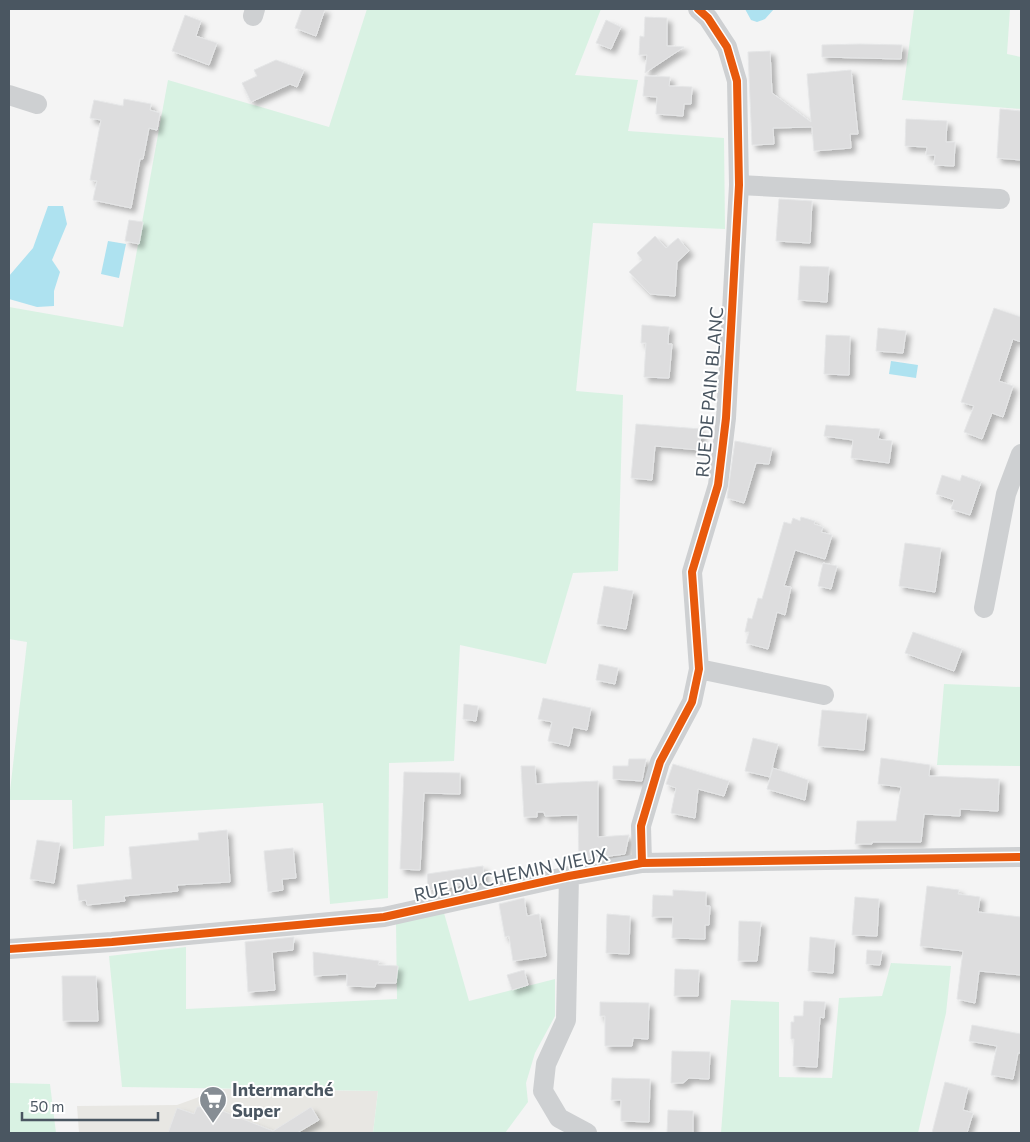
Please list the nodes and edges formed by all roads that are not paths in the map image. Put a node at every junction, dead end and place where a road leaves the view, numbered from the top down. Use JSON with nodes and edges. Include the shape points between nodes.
{"nodes":[{"id":1,"x":698,"y":9,"type":"edge"},
{"id":2,"x":9,"y":95,"type":"edge"},
{"id":3,"x":37,"y":104,"type":"dead end"},
{"id":4,"x":739,"y":185,"type":"junction"},
{"id":5,"x":1000,"y":199,"type":"dead end"},
{"id":6,"x":1021,"y":454,"type":"edge"},
{"id":7,"x":984,"y":608,"type":"dead end"},
{"id":8,"x":699,"y":669,"type":"junction"},
{"id":9,"x":824,"y":695,"type":"dead end"},
{"id":10,"x":1021,"y":857,"type":"edge"},
{"id":11,"x":642,"y":863,"type":"junction"},
{"id":12,"x":569,"y":876,"type":"junction"},
{"id":13,"x":9,"y":949,"type":"edge"},
{"id":14,"x":587,"y":1133,"type":"edge"}],
"edges":[{"from":1,"to":4,"type":"street","name":"RUE DE PAIN BLANC","via":[[727,47],[737,81]]},
{"from":2,"to":3,"type":"street"},
{"from":4,"to":5,"type":"street"},
{"from":4,"to":8,"type":"street","name":"RUE DE PAIN BLANC","via":[[725,427],[718,485],[692,572]]},
{"from":6,"to":7,"type":"street","via":[[1006,494]]},
{"from":8,"to":9,"type":"street"},
{"from":8,"to":11,"type":"street","name":"RUE DE PAIN BLANC","via":[[692,702],[660,762],[641,826]]},
{"from":10,"to":11,"type":"street","name":"RUE DU CHEMIN VIEUX"},
{"from":11,"to":12,"type":"street","name":"RUE DU CHEMIN VIEUX"},
{"from":12,"to":13,"type":"street","name":"RUE DU CHEMIN VIEUX","via":[[384,917]]},
{"from":12,"to":14,"type":"street","via":[[566,1020],[546,1064],[543,1091],[559,1118]]}]}
